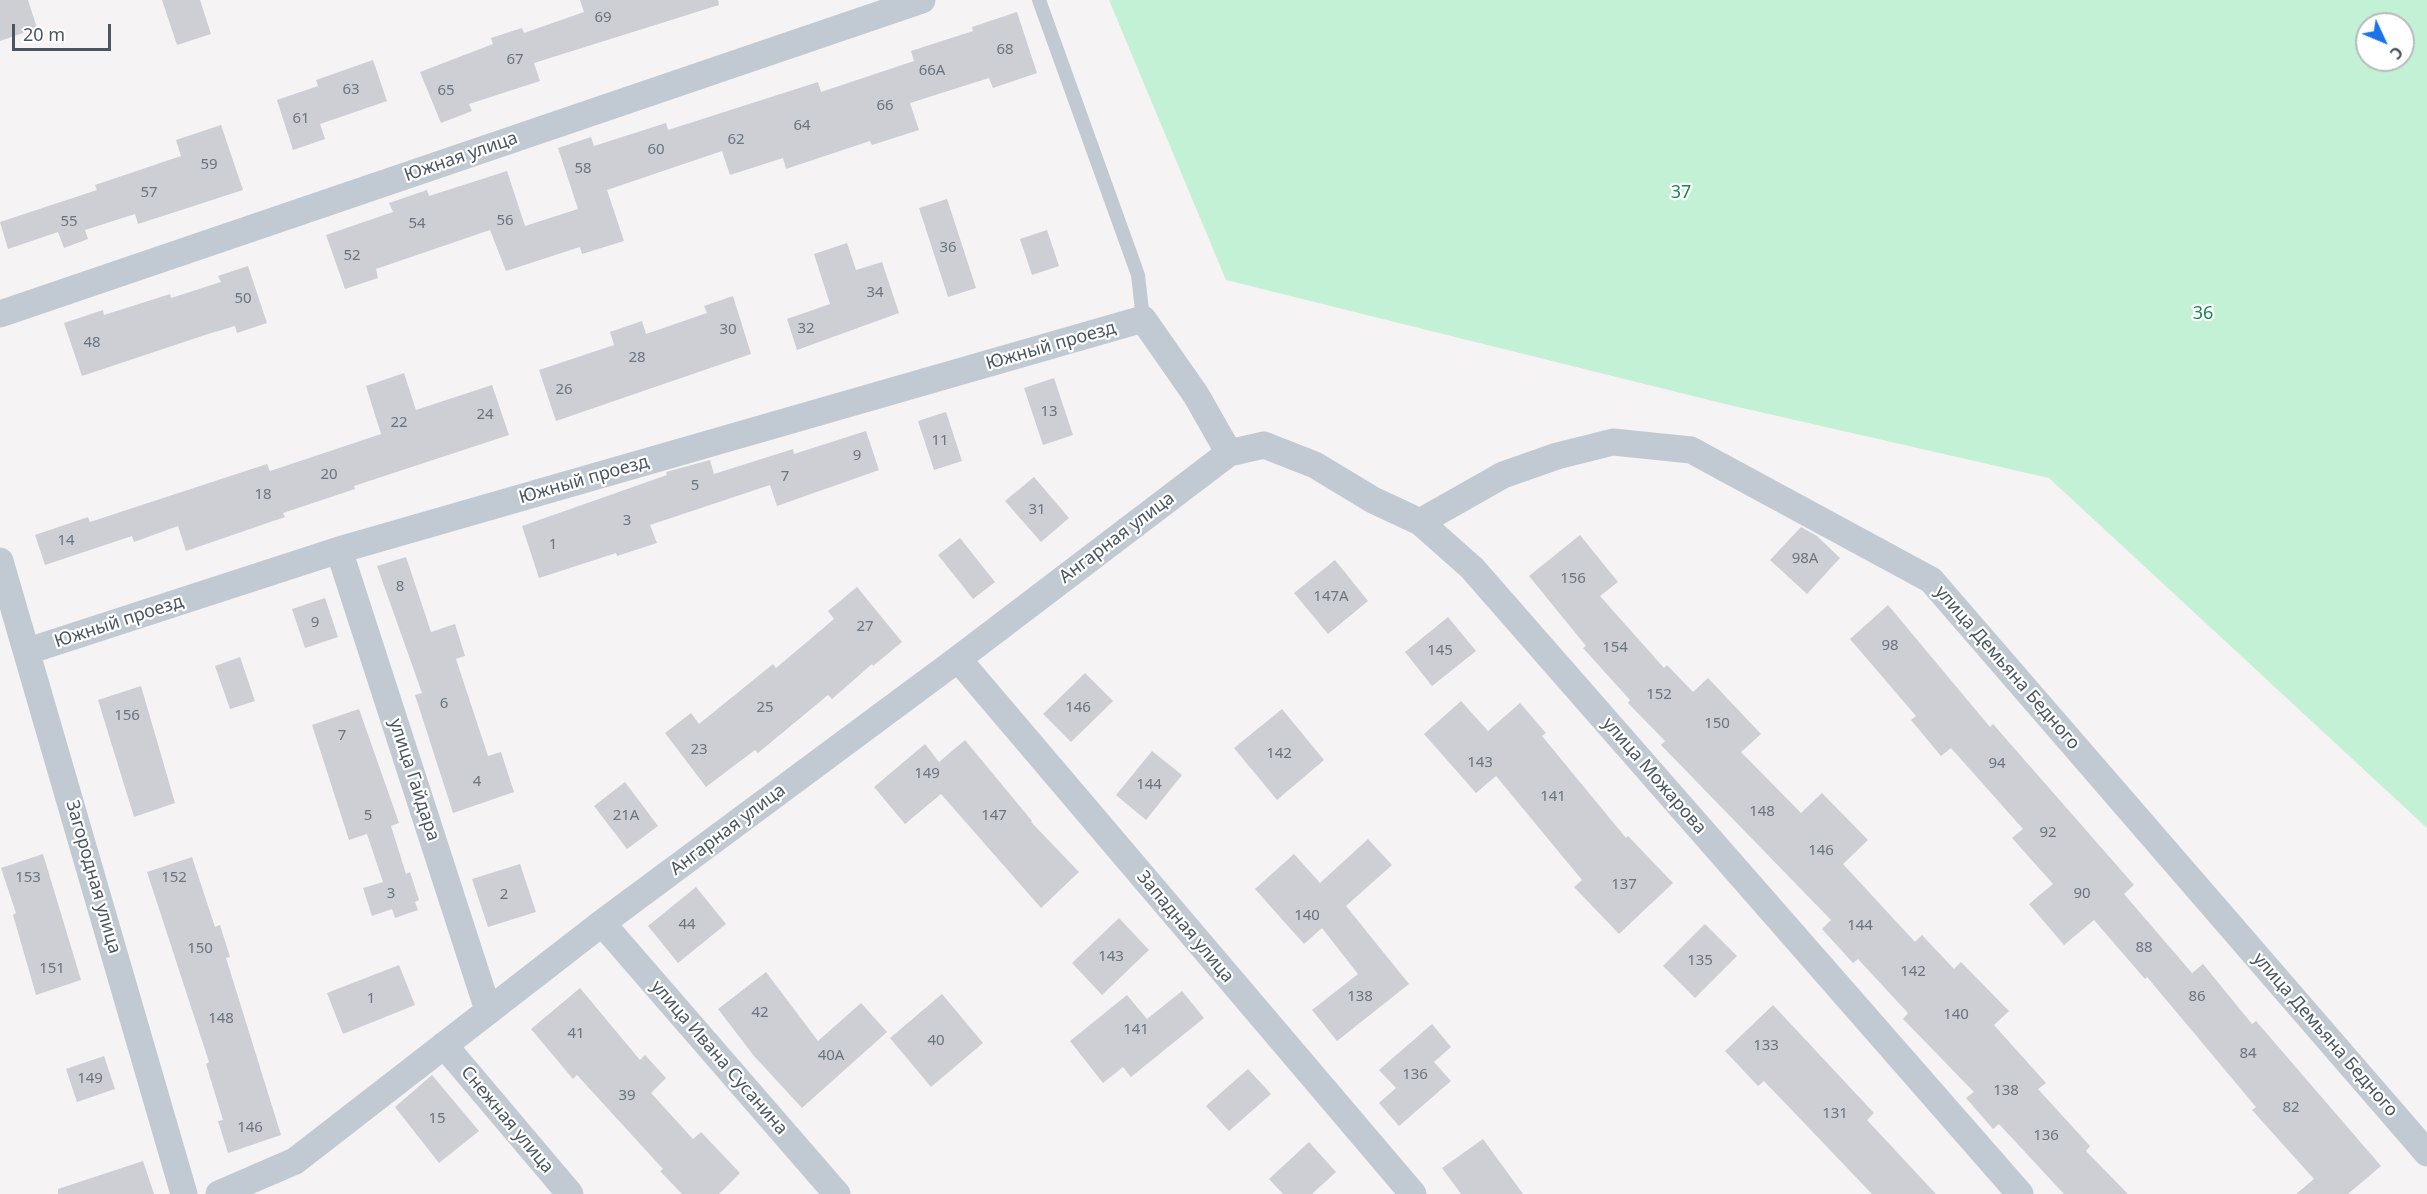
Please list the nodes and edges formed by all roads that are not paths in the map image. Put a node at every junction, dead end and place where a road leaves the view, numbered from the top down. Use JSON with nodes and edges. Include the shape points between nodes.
{"nodes":[{"id":1,"x":922,"y":0,"type":"edge"},
{"id":2,"x":1039,"y":0,"type":"edge"},
{"id":3,"x":0,"y":314,"type":"edge"},
{"id":4,"x":1143,"y":319,"type":"junction"},
{"id":5,"x":1229,"y":453,"type":"junction"},
{"id":6,"x":1420,"y":522,"type":"junction"},
{"id":7,"x":339,"y":550,"type":"junction"},
{"id":8,"x":0,"y":561,"type":"edge"},
{"id":9,"x":28,"y":651,"type":"junction"},
{"id":10,"x":958,"y":659,"type":"junction"},
{"id":11,"x":602,"y":923,"type":"junction"},
{"id":12,"x":488,"y":1010,"type":"junction"},
{"id":13,"x":444,"y":1046,"type":"junction"},
{"id":14,"x":2427,"y":1153,"type":"edge"},
{"id":15,"x":184,"y":1194,"type":"edge"},
{"id":16,"x":219,"y":1194,"type":"edge"},
{"id":17,"x":570,"y":1194,"type":"edge"},
{"id":18,"x":837,"y":1194,"type":"edge"},
{"id":19,"x":1413,"y":1194,"type":"edge"},
{"id":20,"x":2020,"y":1194,"type":"edge"}],
"edges":[{"from":1,"to":3,"type":"street","name":"Южная улица"},
{"from":2,"to":4,"type":"lane","via":[[1138,275]]},
{"from":4,"to":5,"type":"street","via":[[1196,395]]},
{"from":4,"to":7,"type":"street","name":"Южный проезд"},
{"from":5,"to":6,"type":"street","name":"улица Можарова","via":[[1264,445],[1315,465],[1373,500]]},
{"from":5,"to":10,"type":"street","name":"Ангарная улица"},
{"from":6,"to":14,"type":"street","name":"улица Демьяна Бедного","via":[[1503,475],[1557,456],[1613,442],[1691,450],[1931,580]]},
{"from":6,"to":20,"type":"street","name":"улица Можарова","via":[[1472,568]]},
{"from":7,"to":9,"type":"street","name":"Южный проезд"},
{"from":7,"to":12,"type":"street","name":"улица Гайдара"},
{"from":8,"to":9,"type":"street","name":"Загородная улица"},
{"from":9,"to":15,"type":"street","name":"Загородная улица"},
{"from":10,"to":11,"type":"street","name":"Ангарная улица"},
{"from":10,"to":19,"type":"street","name":"Западная улица"},
{"from":11,"to":12,"type":"street","name":"Ангарная улица"},
{"from":11,"to":18,"type":"street","name":"улица Ивана Сусанина"},
{"from":12,"to":13,"type":"street","name":"Ангарная улица"},
{"from":13,"to":16,"type":"street","name":"Ангарная улица","via":[[295,1161]]},
{"from":13,"to":17,"type":"street","name":"Снежная улица"}]}
